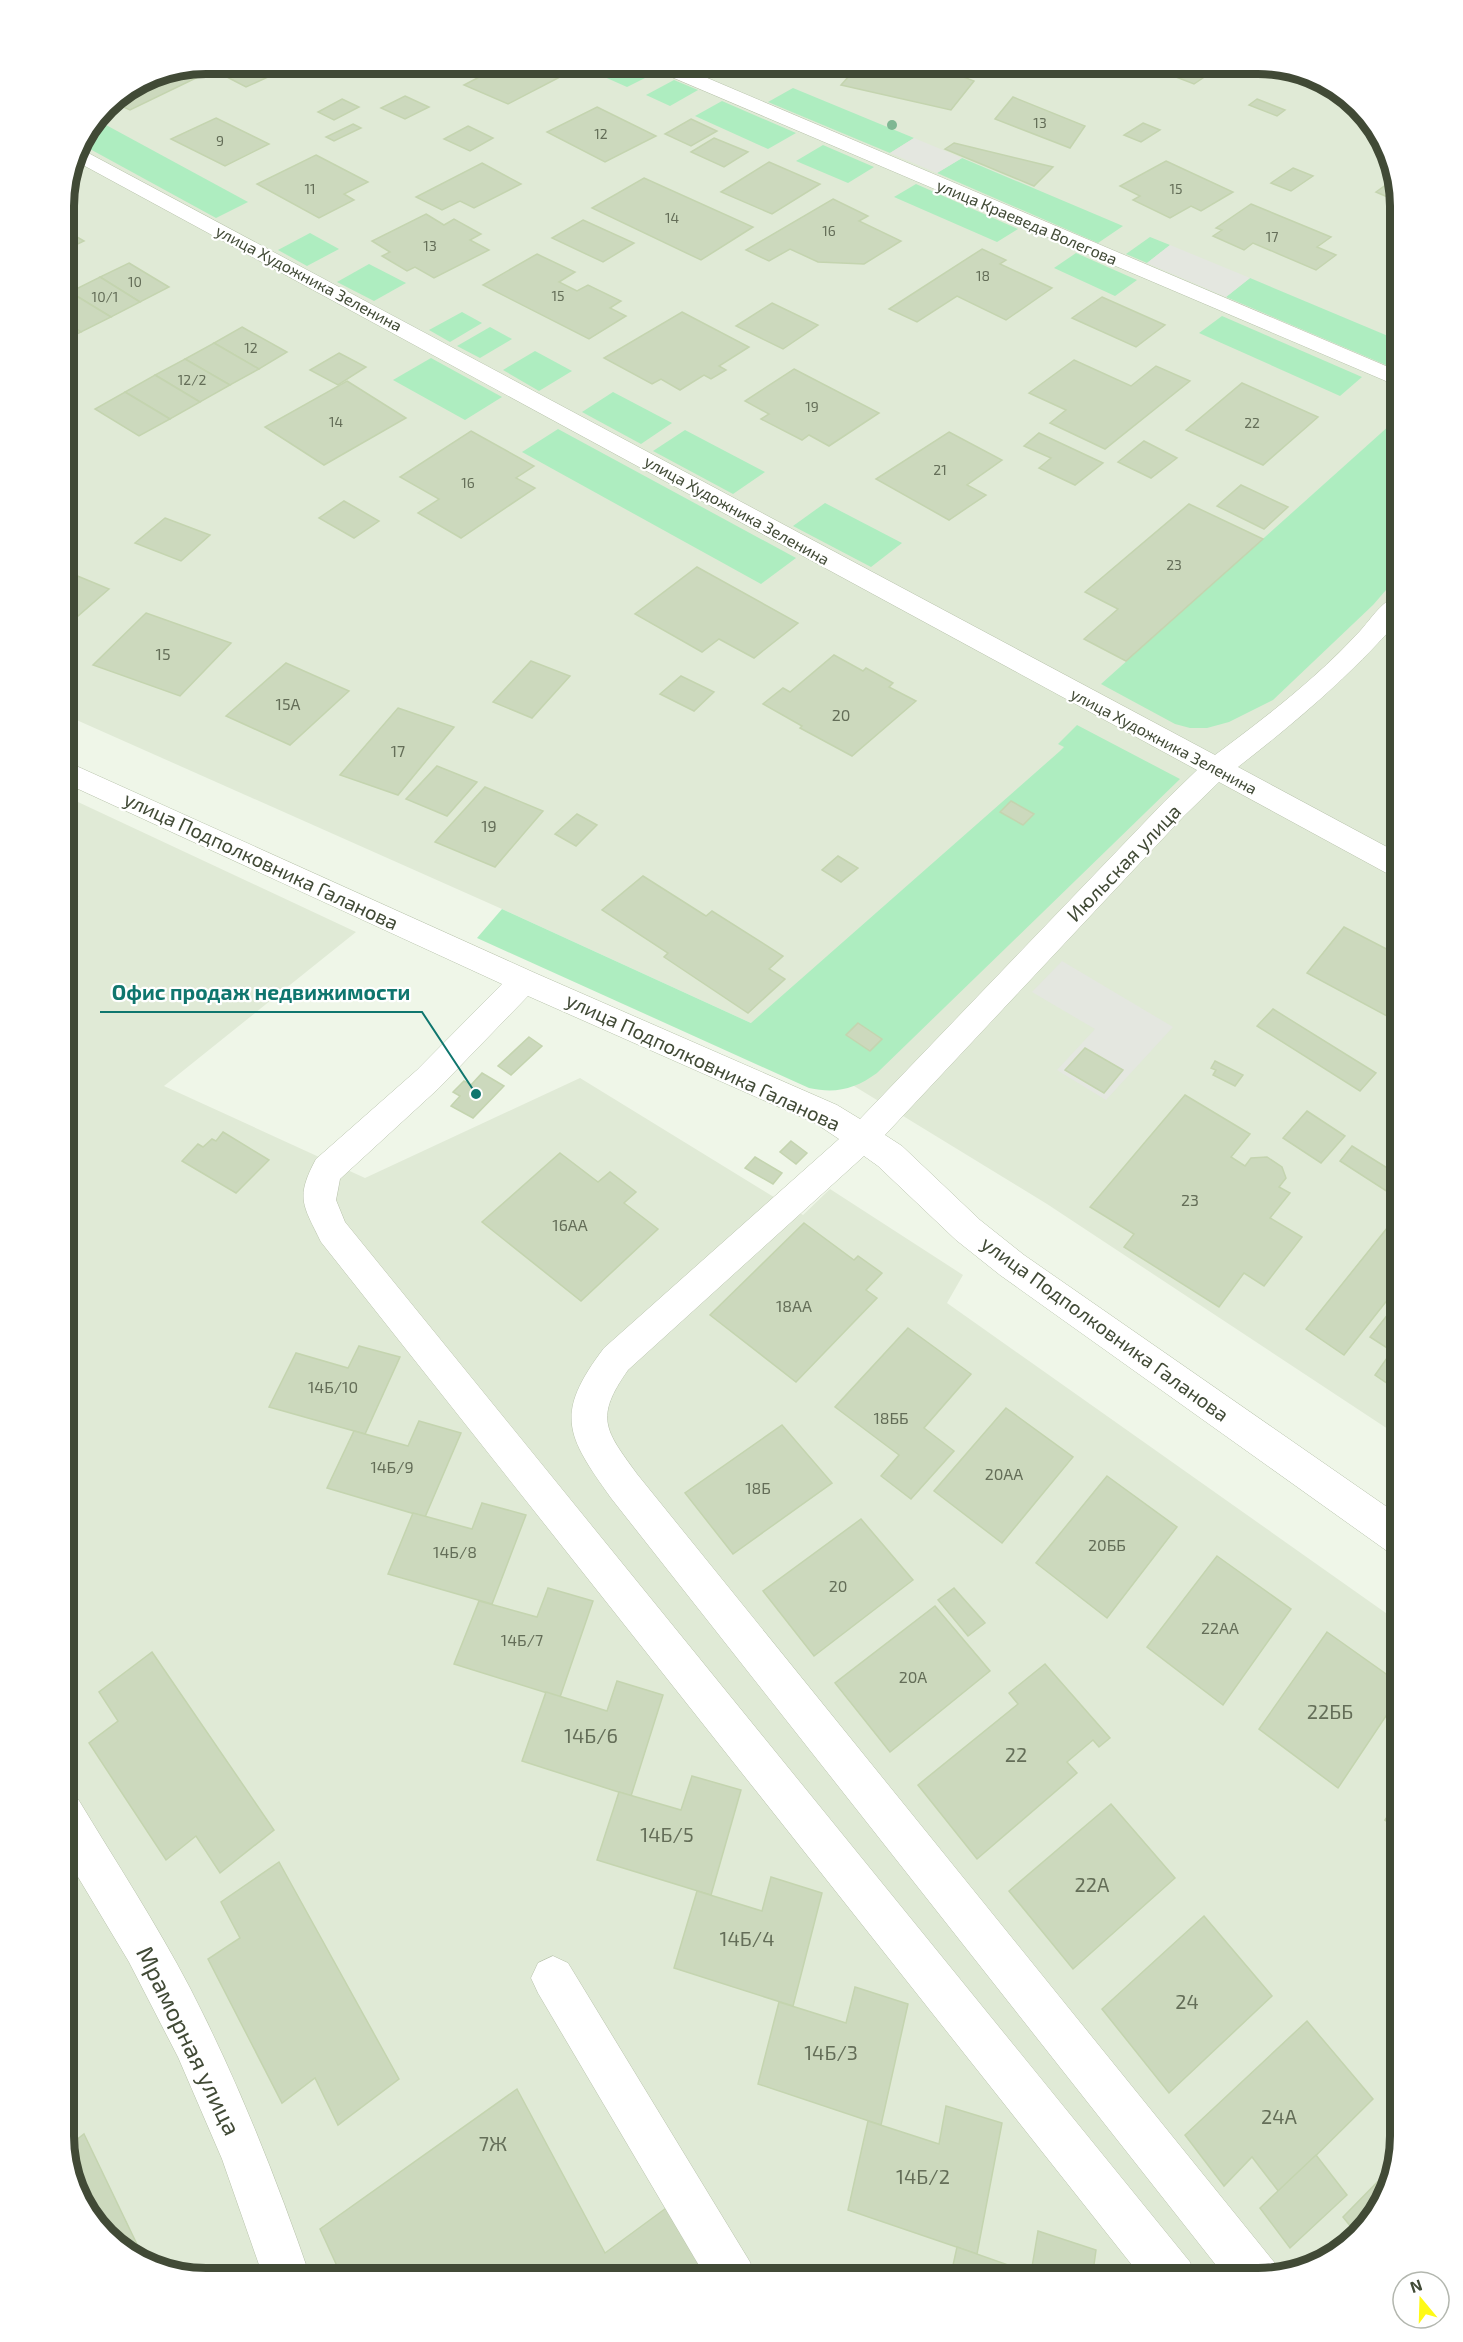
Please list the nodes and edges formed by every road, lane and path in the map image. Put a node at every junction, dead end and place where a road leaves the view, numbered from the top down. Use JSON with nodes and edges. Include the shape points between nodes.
{"nodes":[{"id":1,"x":681,"y":74,"type":"edge"},
{"id":2,"x":83,"y":157,"type":"edge"},
{"id":3,"x":1390,"y":376,"type":"edge"},
{"id":4,"x":1390,"y":614,"type":"edge"},
{"id":5,"x":1216,"y":769,"type":"junction"},
{"id":6,"x":74,"y":775,"type":"edge"},
{"id":7,"x":1390,"y":862,"type":"edge"},
{"id":8,"x":524,"y":981,"type":"junction"},
{"id":9,"x":862,"y":1138,"type":"junction"},
{"id":10,"x":1390,"y":1531,"type":"edge"},
{"id":11,"x":74,"y":1832,"type":"edge"},
{"id":12,"x":553,"y":1978,"type":"dead end"},
{"id":13,"x":284,"y":2268,"type":"edge"},
{"id":14,"x":727,"y":2268,"type":"edge"},
{"id":15,"x":1164,"y":2268,"type":"edge"},
{"id":16,"x":1248,"y":2268,"type":"edge"}],
"edges":[{"from":1,"to":3,"type":"street","name":"улица Краеведа Волегова"},
{"from":2,"to":5,"type":"street","name":"улица Художника Зеленина"},
{"from":4,"to":5,"type":"street","name":"Июльская улица","via":[[1321,684]]},
{"from":5,"to":7,"type":"street","name":"улица Художника Зеленина"},
{"from":5,"to":9,"type":"street","name":"Июльская улица"},
{"from":6,"to":8,"type":"street","name":"улица Подполковника Галанова"},
{"from":8,"to":9,"type":"street","name":"улица Подполковника Галанова","via":[[826,1114]]},
{"from":8,"to":15,"type":"street","via":[[429,1078],[328,1169],[319,1184],[318,1200],[324,1215],[333,1232]]},
{"from":9,"to":10,"type":"street","name":"улица Подполковника Галанова","via":[[890,1156],[968,1230],[1012,1265]]},
{"from":9,"to":16,"type":"street","name":"Июльская улица","via":[[616,1359],[588,1402],[588,1422],[594,1441],[624,1486]]},
{"from":11,"to":13,"type":"street","name":"Мраморная улица","via":[[155,1966],[211,2080],[263,2203]]},
{"from":12,"to":14,"type":"street"}]}
